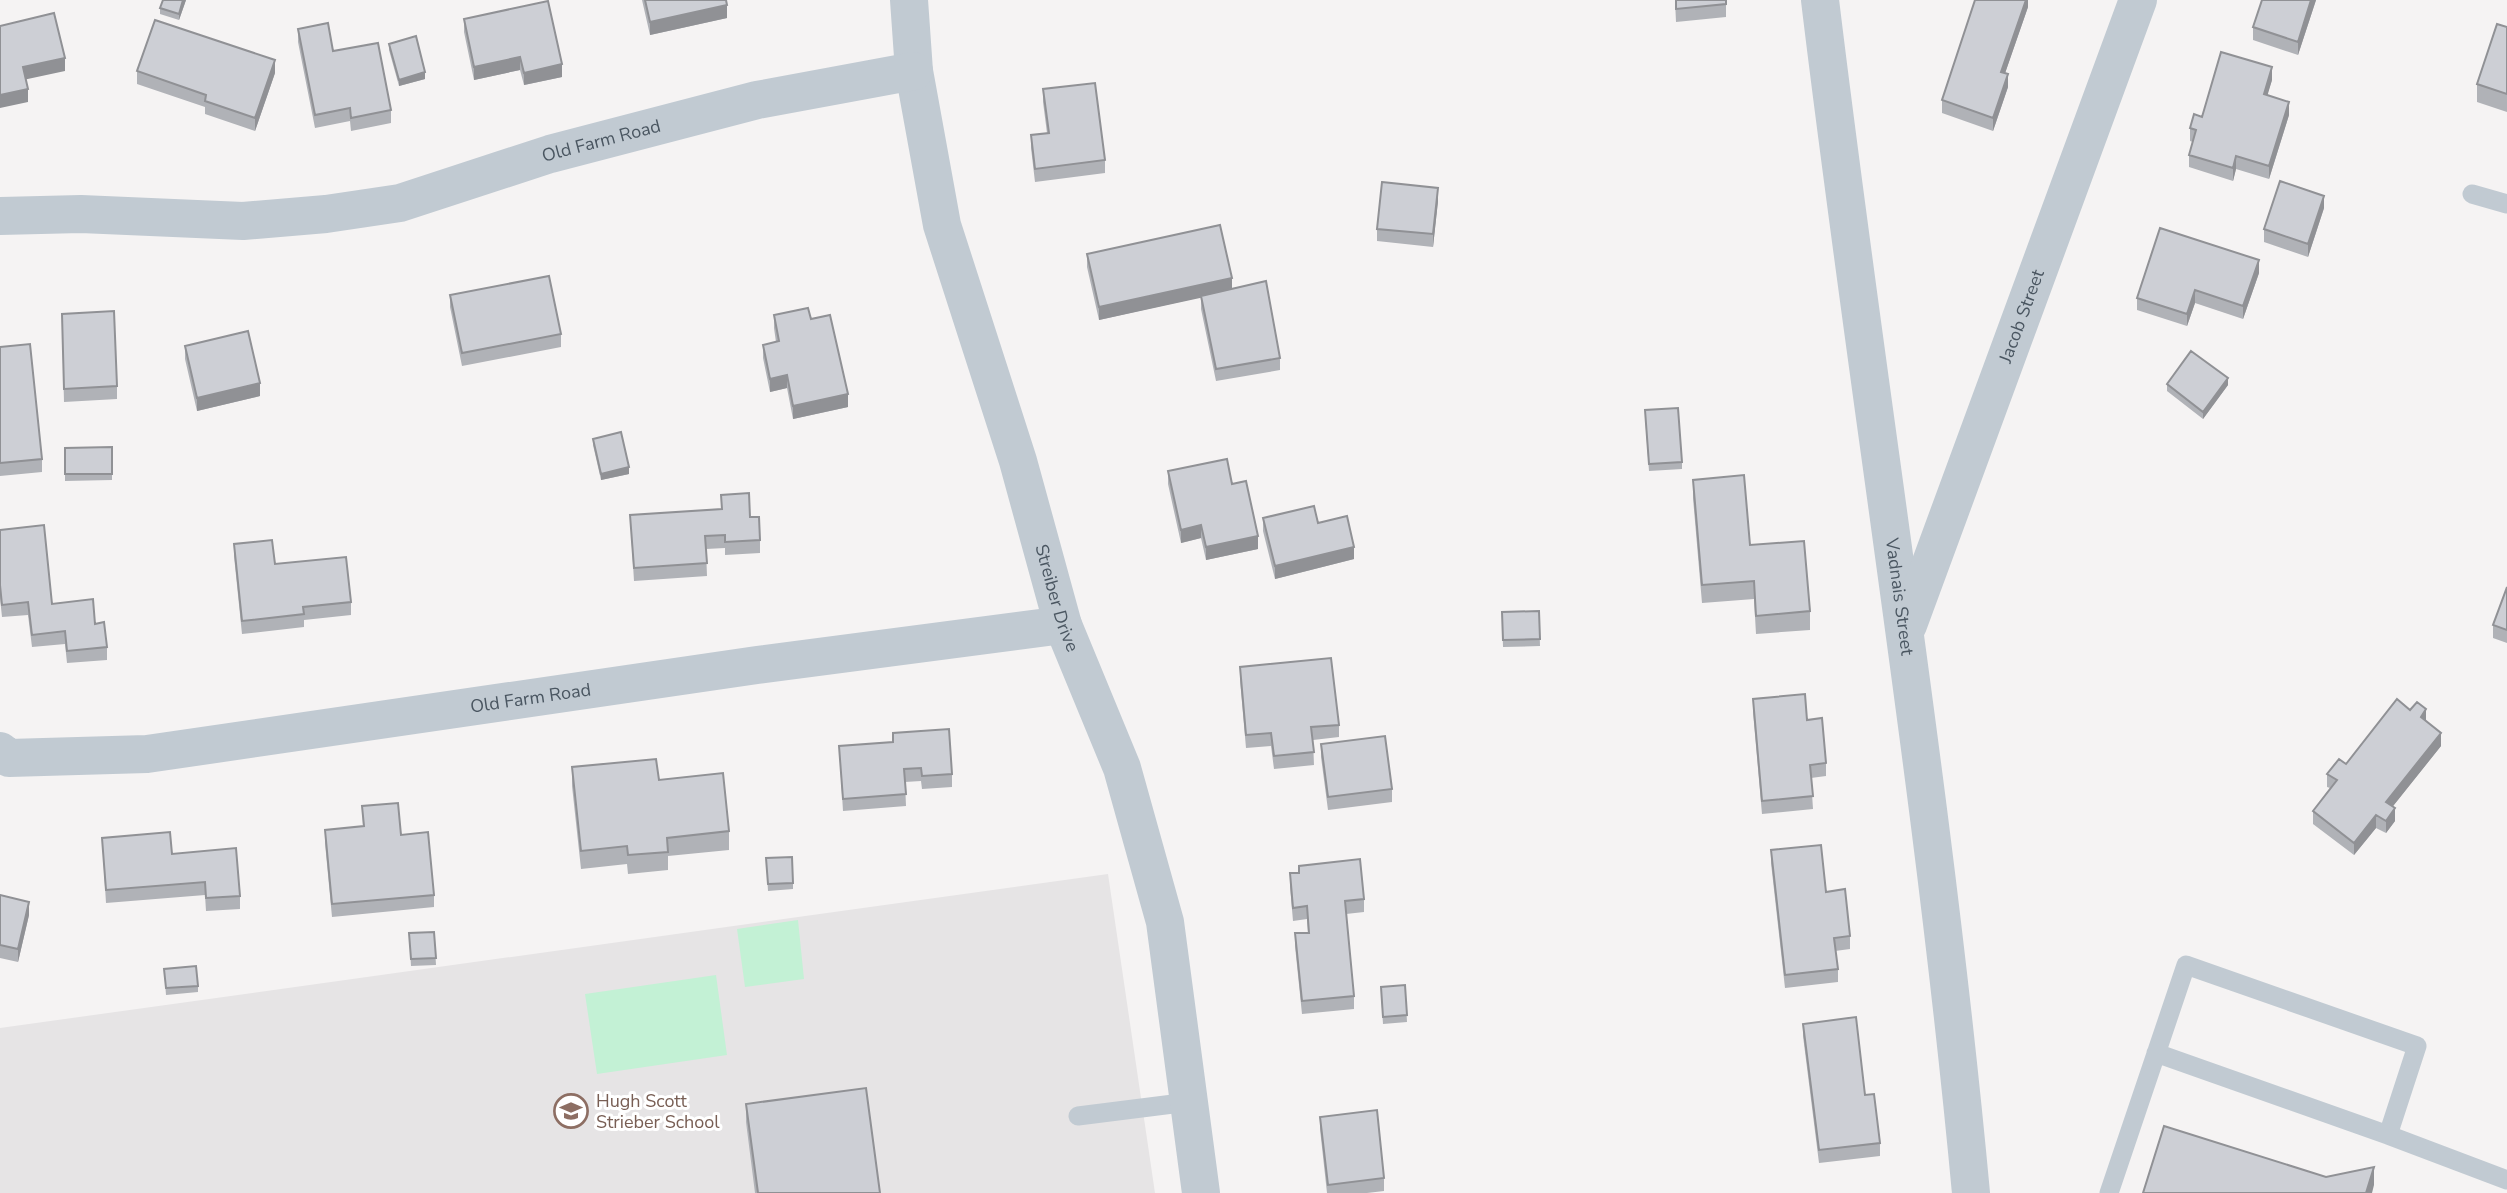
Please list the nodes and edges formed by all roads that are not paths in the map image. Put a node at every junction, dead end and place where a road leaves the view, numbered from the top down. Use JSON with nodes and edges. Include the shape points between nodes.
{"nodes":[{"id":1,"x":909,"y":0,"type":"edge"},
{"id":2,"x":1820,"y":0,"type":"edge"},
{"id":3,"x":2138,"y":0,"type":"edge"},
{"id":4,"x":914,"y":71,"type":"junction"},
{"id":5,"x":2472,"y":194,"type":"dead end"},
{"id":6,"x":2507,"y":204,"type":"edge"},
{"id":7,"x":0,"y":216,"type":"edge"},
{"id":8,"x":1063,"y":625,"type":"junction"},
{"id":9,"x":1906,"y":631,"type":"junction"},
{"id":10,"x":0,"y":751,"type":"edge"},
{"id":11,"x":2156,"y":1053,"type":"junction"},
{"id":12,"x":1189,"y":1102,"type":"junction"},
{"id":13,"x":1078,"y":1116,"type":"dead end"},
{"id":14,"x":2388,"y":1135,"type":"junction"},
{"id":15,"x":2507,"y":1180,"type":"edge"},
{"id":16,"x":1201,"y":1193,"type":"edge"},
{"id":17,"x":1971,"y":1193,"type":"edge"},
{"id":18,"x":2109,"y":1193,"type":"edge"}],
"edges":[{"from":1,"to":4,"type":"street","name":"Streiber Drive"},
{"from":2,"to":9,"type":"street","name":"Vadnais Street"},
{"from":3,"to":9,"type":"street","name":"Jacob Street"},
{"from":4,"to":7,"type":"street","name":"Old Farm Road","via":[[757,100],[550,153],[400,203],[351,211],[243,221],[80,214]]},
{"from":4,"to":8,"type":"street","name":"Streiber Drive","via":[[942,225],[1018,461]]},
{"from":5,"to":6,"type":"lane"},
{"from":8,"to":10,"type":"street","name":"Old Farm Road","via":[[146,754],[9,758]]},
{"from":8,"to":12,"type":"street","name":"Streiber Drive","via":[[1122,768],[1165,922]]},
{"from":9,"to":17,"type":"street","name":"Vadnais Street"},
{"from":11,"to":14,"type":"lane"},
{"from":11,"to":14,"type":"lane","via":[[2186,965],[2417,1046]]},
{"from":11,"to":18,"type":"lane"},
{"from":12,"to":13,"type":"lane"},
{"from":12,"to":16,"type":"street","name":"Streiber Drive"},
{"from":14,"to":15,"type":"lane"}]}
